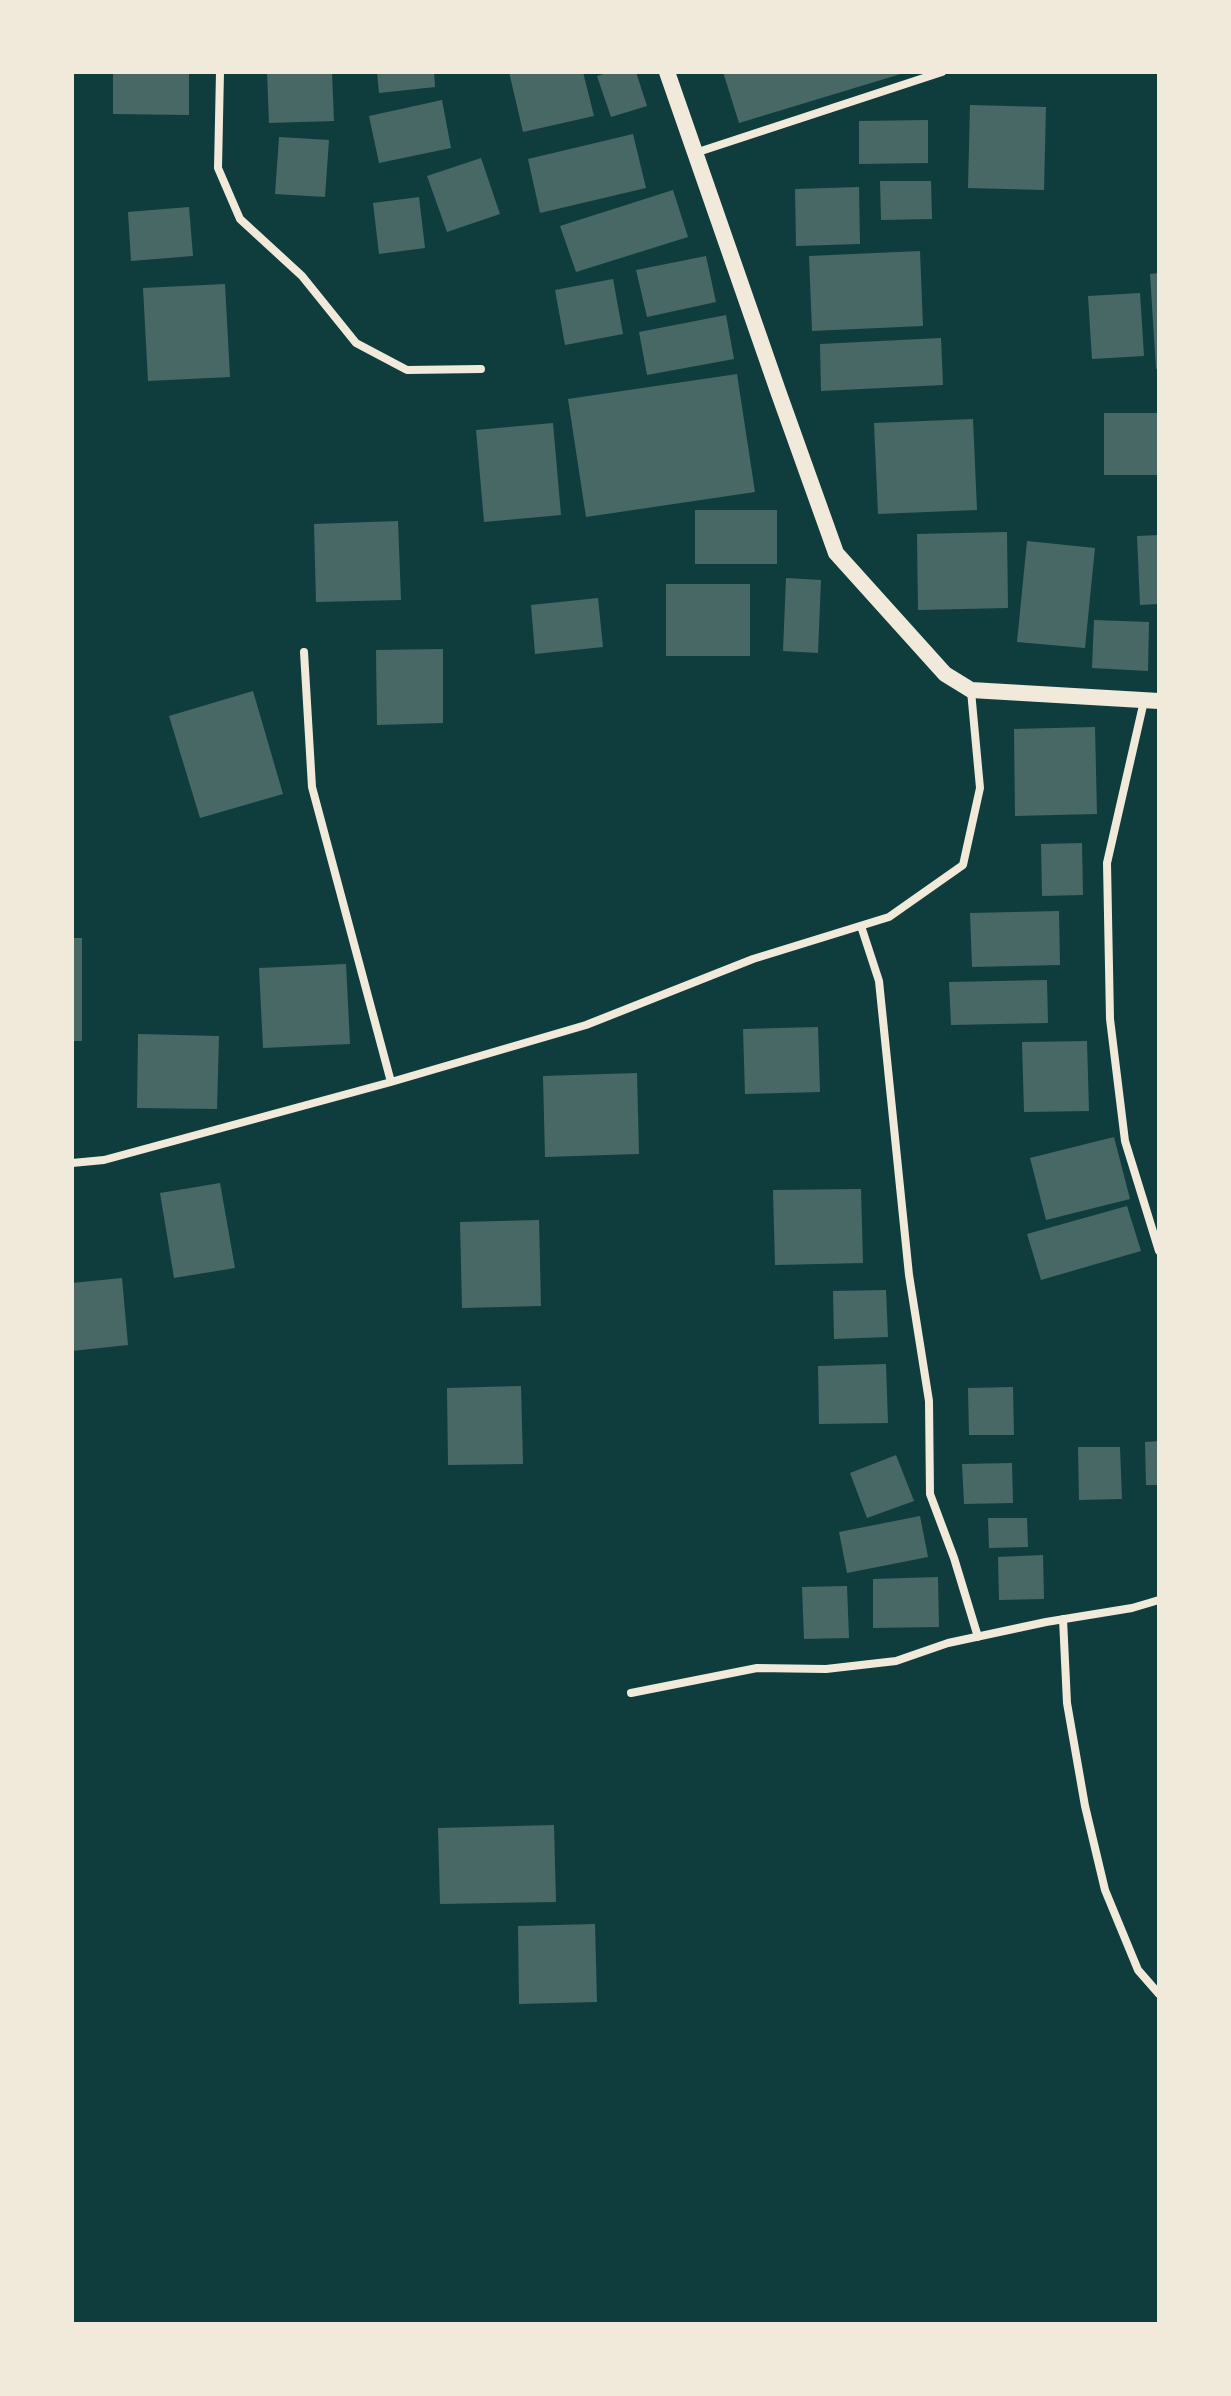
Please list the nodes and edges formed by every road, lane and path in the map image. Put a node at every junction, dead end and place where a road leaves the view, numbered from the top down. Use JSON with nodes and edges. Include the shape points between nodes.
{"nodes":[{"id":1,"x":220,"y":72,"type":"edge"},
{"id":2,"x":667,"y":72,"type":"edge"},
{"id":3,"x":942,"y":72,"type":"edge"},
{"id":4,"x":695,"y":153,"type":"junction"},
{"id":5,"x":481,"y":369,"type":"dead end"},
{"id":6,"x":304,"y":652,"type":"dead end"},
{"id":7,"x":971,"y":690,"type":"junction"},
{"id":8,"x":1152,"y":701,"type":"edge"},
{"id":9,"x":861,"y":926,"type":"junction"},
{"id":10,"x":391,"y":1082,"type":"junction"},
{"id":11,"x":72,"y":1163,"type":"edge"},
{"id":12,"x":1159,"y":1251,"type":"edge"},
{"id":13,"x":1159,"y":1600,"type":"edge"},
{"id":14,"x":1063,"y":1619,"type":"junction"},
{"id":15,"x":978,"y":1637,"type":"junction"},
{"id":16,"x":631,"y":1693,"type":"dead end"},
{"id":17,"x":1159,"y":1994,"type":"edge"}],
"edges":[{"from":1,"to":5,"type":"street","via":[[218,168],[240,219],[302,276],[356,343],[407,370]]},
{"from":2,"to":4,"type":"main road"},
{"from":3,"to":4,"type":"street"},
{"from":4,"to":7,"type":"main road","via":[[836,553],[945,674]]},
{"from":6,"to":10,"type":"street","via":[[312,787]]},
{"from":7,"to":8,"type":"main road"},
{"from":7,"to":9,"type":"street","via":[[980,788],[963,865],[889,917]]},
{"from":8,"to":12,"type":"street","via":[[1107,863],[1110,1019],[1125,1141]]},
{"from":9,"to":10,"type":"street","via":[[753,959],[586,1025]]},
{"from":9,"to":15,"type":"street","via":[[879,981],[909,1275],[929,1401],[930,1494]]},
{"from":10,"to":11,"type":"street","via":[[104,1160]]},
{"from":13,"to":14,"type":"street"},
{"from":14,"to":15,"type":"street"},
{"from":14,"to":17,"type":"street","via":[[1067,1703],[1105,1890],[1138,1970]]},
{"from":15,"to":16,"type":"street","via":[[896,1661],[826,1669],[757,1668]]}]}
